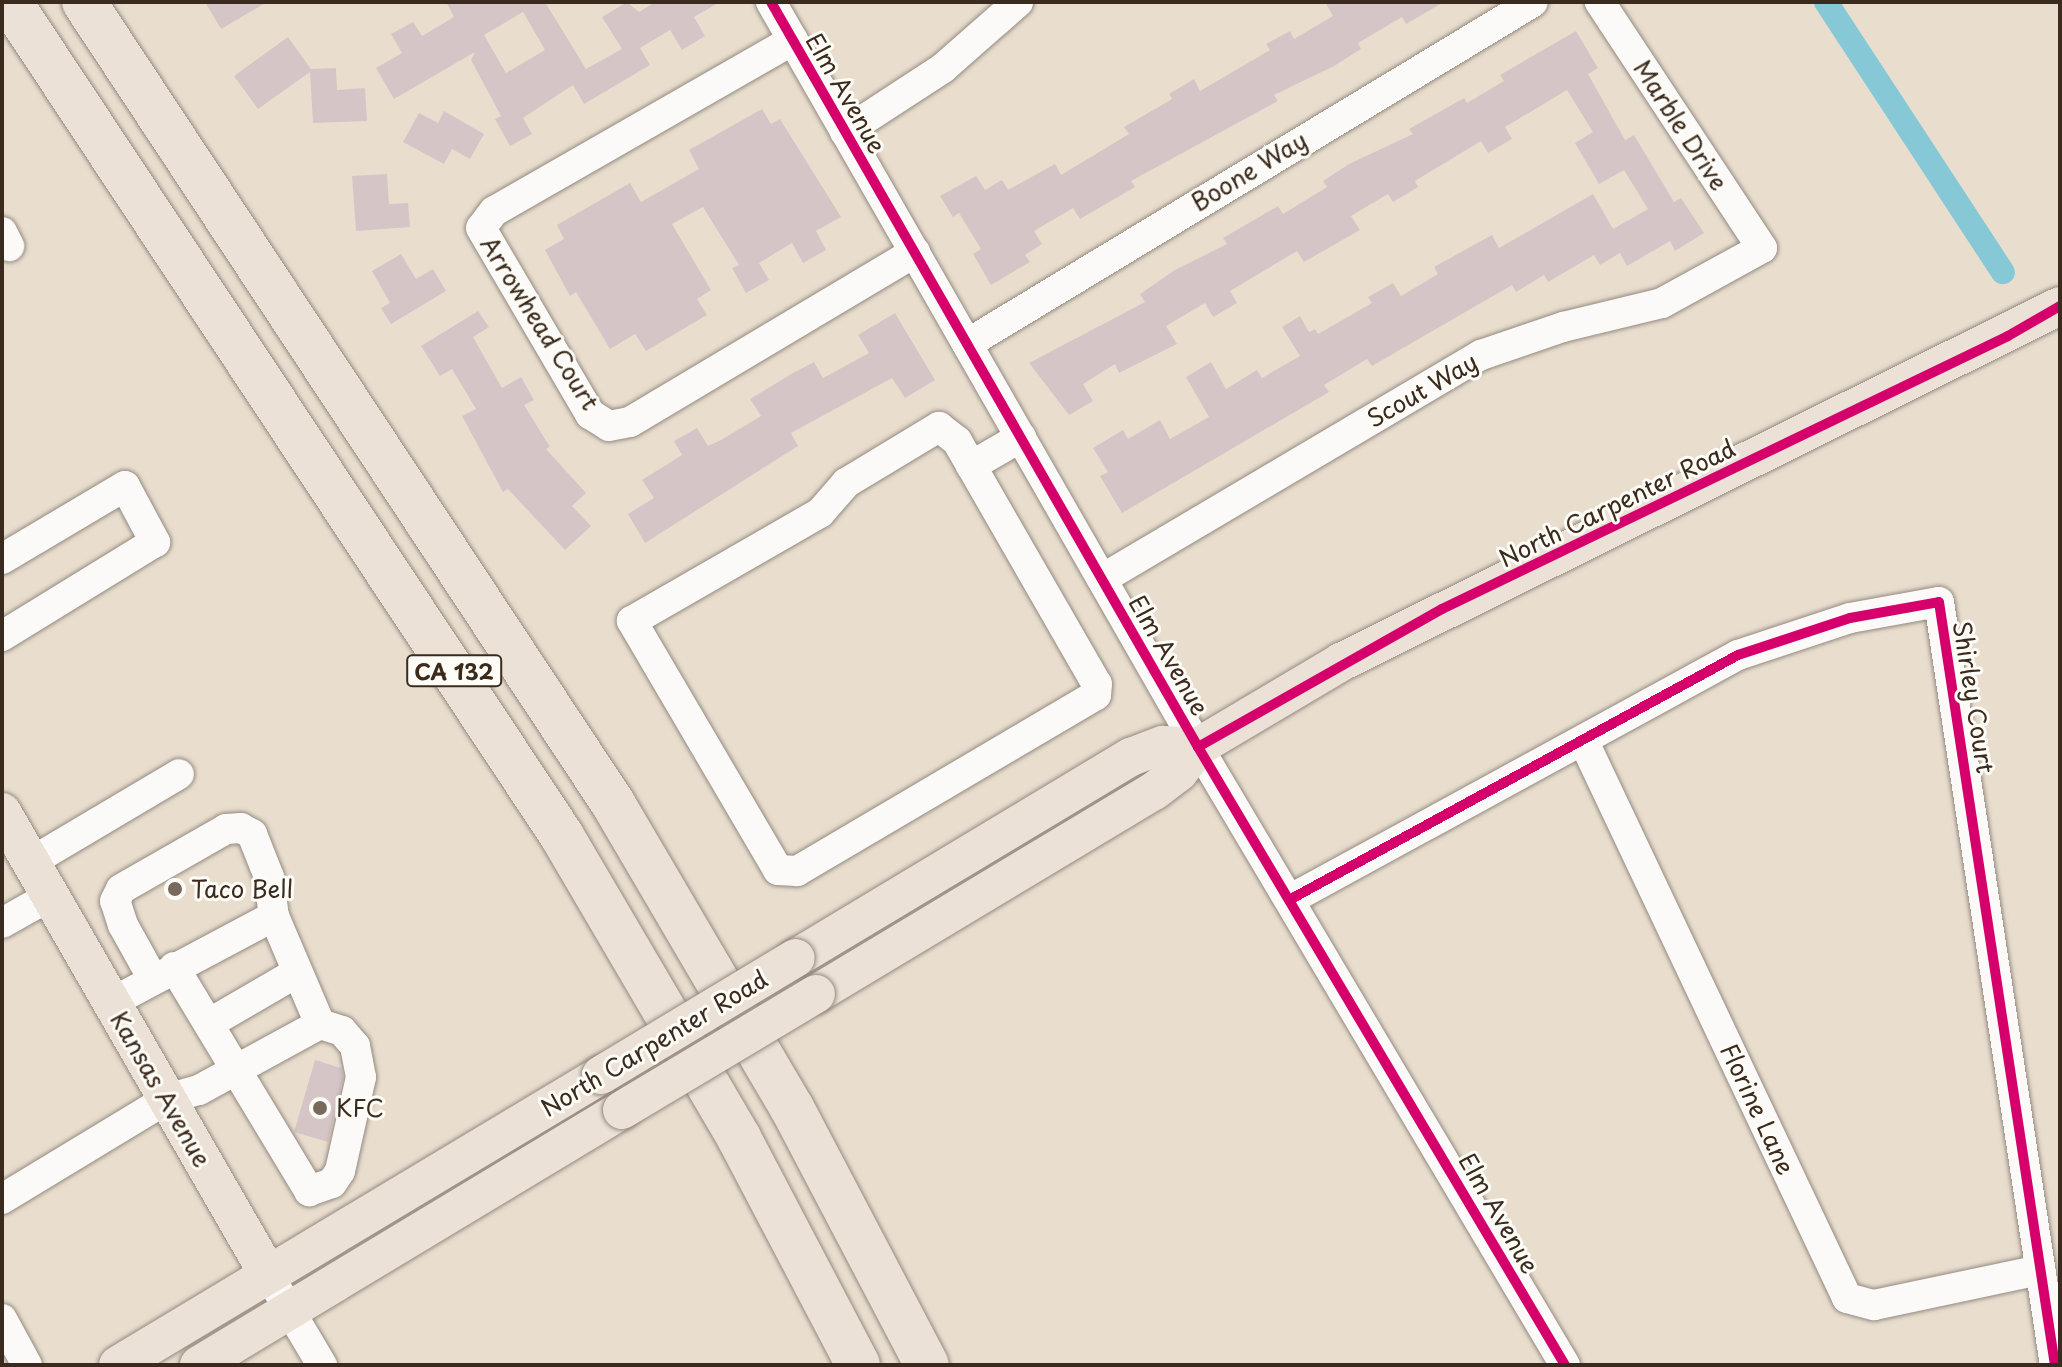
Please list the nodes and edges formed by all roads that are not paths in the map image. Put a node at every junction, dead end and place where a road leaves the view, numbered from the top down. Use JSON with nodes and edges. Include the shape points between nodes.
{"nodes":[{"id":1,"x":10,"y":2,"type":"edge"},
{"id":2,"x":84,"y":2,"type":"edge"},
{"id":3,"x":771,"y":2,"type":"edge"},
{"id":4,"x":1018,"y":2,"type":"edge"},
{"id":5,"x":1533,"y":2,"type":"edge"},
{"id":6,"x":1600,"y":2,"type":"edge"},
{"id":7,"x":793,"y":40,"type":"junction"},
{"id":8,"x":845,"y":132,"type":"junction"},
{"id":9,"x":1762,"y":248,"type":"joint"},
{"id":10,"x":915,"y":252,"type":"junction"},
{"id":11,"x":2060,"y":306,"type":"edge"},
{"id":12,"x":967,"y":344,"type":"junction"},
{"id":13,"x":1021,"y":437,"type":"junction"},
{"id":14,"x":971,"y":466,"type":"junction"},
{"id":15,"x":2,"y":559,"type":"edge"},
{"id":16,"x":1102,"y":579,"type":"junction"},
{"id":17,"x":2,"y":636,"type":"edge"},
{"id":18,"x":1584,"y":742,"type":"junction"},
{"id":19,"x":1198,"y":747,"type":"junction"},
{"id":20,"x":179,"y":774,"type":"dead end"},
{"id":21,"x":2,"y":812,"type":"edge"},
{"id":22,"x":31,"y":862,"type":"junction"},
{"id":23,"x":50,"y":896,"type":"junction"},
{"id":24,"x":1291,"y":899,"type":"junction"},
{"id":25,"x":274,"y":916,"type":"junction"},
{"id":26,"x":2,"y":923,"type":"edge"},
{"id":27,"x":164,"y":973,"type":"junction"},
{"id":28,"x":296,"y":973,"type":"junction"},
{"id":29,"x":112,"y":1002,"type":"junction"},
{"id":30,"x":210,"y":1023,"type":"junction"},
{"id":31,"x":320,"y":1024,"type":"junction"},
{"id":32,"x":239,"y":1068,"type":"junction"},
{"id":33,"x":167,"y":1099,"type":"junction"},
{"id":34,"x":2,"y":1199,"type":"edge"},
{"id":35,"x":2040,"y":1270,"type":"junction"},
{"id":36,"x":268,"y":1274,"type":"junction"},
{"id":37,"x":290,"y":1309,"type":"junction"},
{"id":38,"x":2,"y":1319,"type":"edge"},
{"id":39,"x":27,"y":1365,"type":"edge"},
{"id":40,"x":118,"y":1365,"type":"edge"},
{"id":41,"x":199,"y":1365,"type":"edge"},
{"id":42,"x":322,"y":1365,"type":"edge"},
{"id":43,"x":858,"y":1365,"type":"edge"},
{"id":44,"x":927,"y":1365,"type":"edge"},
{"id":45,"x":1565,"y":1365,"type":"edge"},
{"id":46,"x":2055,"y":1365,"type":"edge"}],
"edges":[{"from":1,"to":43,"type":"highway","number":"CA 132","via":[[570,848],[739,1138]]},
{"from":2,"to":44,"type":"highway","number":"CA 132","via":[[614,805],[792,1108]]},
{"from":3,"to":7,"type":"street","name":"Elm Avenue"},
{"from":4,"to":8,"type":"street","via":[[943,68]]},
{"from":5,"to":12,"type":"street","name":"Boone Way"},
{"from":6,"to":9,"type":"street","name":"Marble Drive"},
{"from":7,"to":8,"type":"street","name":"Elm Avenue"},
{"from":7,"to":10,"type":"street","name":"Arrowhead Court","via":[[494,211],[481,228],[590,414],[609,426],[630,422]]},
{"from":8,"to":10,"type":"street","name":"Elm Avenue"},
{"from":9,"to":16,"type":"street","name":"Scout Way","via":[[1698,288],[1662,303],[1563,327],[1481,355]]},
{"from":10,"to":12,"type":"street","name":"Elm Avenue"},
{"from":11,"to":19,"type":"main road","name":"North Carpenter Road","via":[[2008,336],[1442,609]]},
{"from":12,"to":13,"type":"street","name":"Elm Avenue"},
{"from":13,"to":14,"type":"street"},
{"from":13,"to":16,"type":"street","name":"Elm Avenue"},
{"from":14,"to":14,"type":"street","via":[[1097,684],[1096,695],[797,871],[778,870],[632,621],[820,513],[846,483],[939,427],[957,441]]},
{"from":15,"to":17,"type":"street","via":[[125,486],[155,542]]},
{"from":16,"to":19,"type":"street","name":"Elm Avenue"},
{"from":18,"to":24,"type":"street","name":"Shirley Court","via":[[1469,799]]},
{"from":18,"to":35,"type":"street","name":"Florine Lane","via":[[1847,1298],[1874,1305]]},
{"from":18,"to":35,"type":"street","name":"Shirley Court","via":[[1738,655],[1850,618],[1939,602]]},
{"from":19,"to":24,"type":"street","name":"Elm Avenue"},
{"from":19,"to":36,"type":"main road","name":"North Carpenter Road","bridge":true,"via":[[1163,745],[1131,757]]},
{"from":19,"to":37,"type":"main road","name":"North Carpenter Road","bridge":true,"via":[[1179,772],[1154,791]]},
{"from":20,"to":22,"type":"street"},
{"from":21,"to":22,"type":"main road","name":"Kansas Avenue"},
{"from":22,"to":23,"type":"main road","name":"Kansas Avenue"},
{"from":23,"to":26,"type":"street"},
{"from":23,"to":29,"type":"main road","name":"Kansas Avenue"},
{"from":24,"to":45,"type":"street","name":"Elm Avenue"},
{"from":25,"to":27,"type":"street"},
{"from":25,"to":27,"type":"street","via":[[256,842],[241,828],[226,829],[121,889],[115,901],[123,925]]},
{"from":25,"to":28,"type":"street"},
{"from":27,"to":29,"type":"street"},
{"from":27,"to":30,"type":"street"},
{"from":28,"to":30,"type":"street"},
{"from":28,"to":31,"type":"street"},
{"from":29,"to":33,"type":"main road","name":"Kansas Avenue"},
{"from":30,"to":32,"type":"street"},
{"from":31,"to":32,"type":"street"},
{"from":31,"to":32,"type":"street","via":[[342,1031],[355,1046],[361,1077],[340,1171],[332,1183],[309,1191]]},
{"from":32,"to":33,"type":"street"},
{"from":33,"to":34,"type":"street"},
{"from":33,"to":36,"type":"main road","name":"Kansas Avenue"},
{"from":35,"to":46,"type":"street","name":"Shirley Court"},
{"from":36,"to":37,"type":"street","name":"Kansas Avenue"},
{"from":36,"to":40,"type":"main road","name":"North Carpenter Road"},
{"from":37,"to":41,"type":"main road","name":"North Carpenter Road"},
{"from":37,"to":42,"type":"street","name":"Kansas Avenue"},
{"from":38,"to":39,"type":"street"}]}
